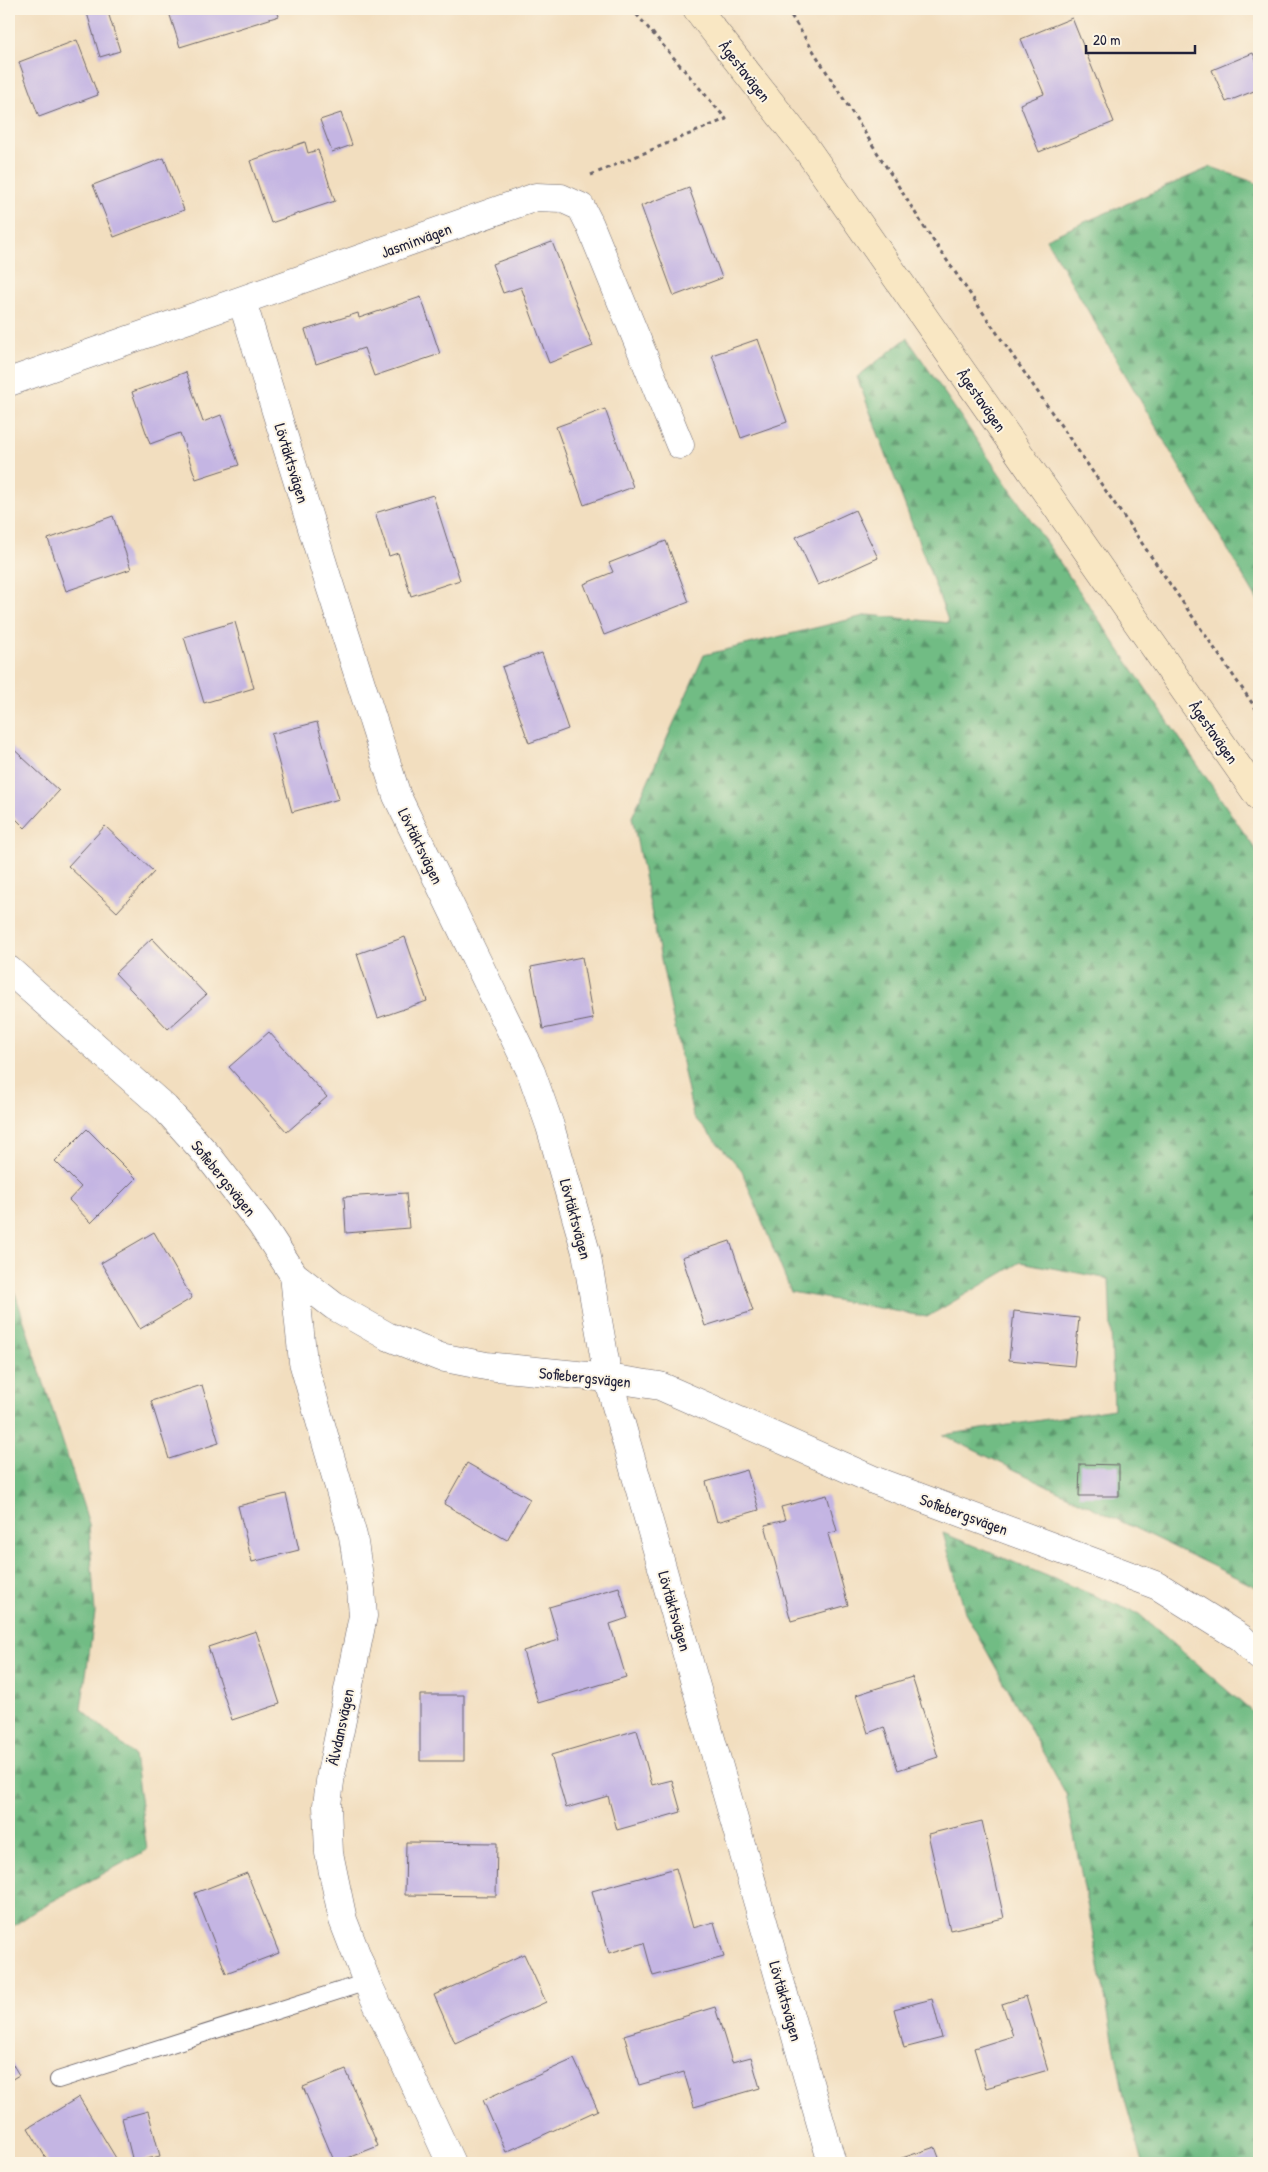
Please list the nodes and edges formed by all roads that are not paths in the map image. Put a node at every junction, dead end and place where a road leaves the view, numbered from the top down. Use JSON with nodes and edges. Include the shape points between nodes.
{"nodes":[{"id":1,"x":697,"y":9,"type":"edge"},
{"id":2,"x":242,"y":301,"type":"junction"},
{"id":3,"x":9,"y":382,"type":"edge"},
{"id":4,"x":680,"y":445,"type":"dead end"},
{"id":5,"x":1259,"y":796,"type":"edge"},
{"id":6,"x":9,"y":970,"type":"edge"},
{"id":7,"x":294,"y":1275,"type":"junction"},
{"id":8,"x":608,"y":1378,"type":"junction"},
{"id":9,"x":1259,"y":1656,"type":"edge"},
{"id":10,"x":367,"y":1982,"type":"junction"},
{"id":11,"x":58,"y":2080,"type":"dead end"},
{"id":12,"x":451,"y":2163,"type":"edge"},
{"id":13,"x":832,"y":2163,"type":"edge"}],
"edges":[{"from":1,"to":5,"type":"main road","name":"Ågestavägen","via":[[806,148]]},
{"from":2,"to":3,"type":"street","name":"Jasminvägen"},
{"from":2,"to":4,"type":"street","name":"Jasminvägen","via":[[536,197],[561,198],[581,207],[590,225]]},
{"from":2,"to":8,"type":"street","name":"Lövtäktsvägen","via":[[397,796],[531,1072],[550,1126],[586,1252]]},
{"from":6,"to":7,"type":"street","name":"Sofiebergsvägen","via":[[165,1108],[209,1157]]},
{"from":7,"to":8,"type":"street","name":"Sofiebergsvägen","via":[[334,1306],[386,1336],[440,1357],[486,1366]]},
{"from":7,"to":10,"type":"street","name":"Älvdansvägen","via":[[302,1362],[353,1536],[361,1590],[363,1616],[327,1805],[329,1853],[343,1920]]},
{"from":8,"to":9,"type":"street","name":"Sofiebergsvägen","via":[[660,1386],[876,1481],[1158,1586],[1241,1638]]},
{"from":8,"to":13,"type":"street","name":"Lövtäktsvägen"},
{"from":10,"to":11,"type":"lane"},
{"from":10,"to":12,"type":"street","name":"Älvdansvägen"}]}
